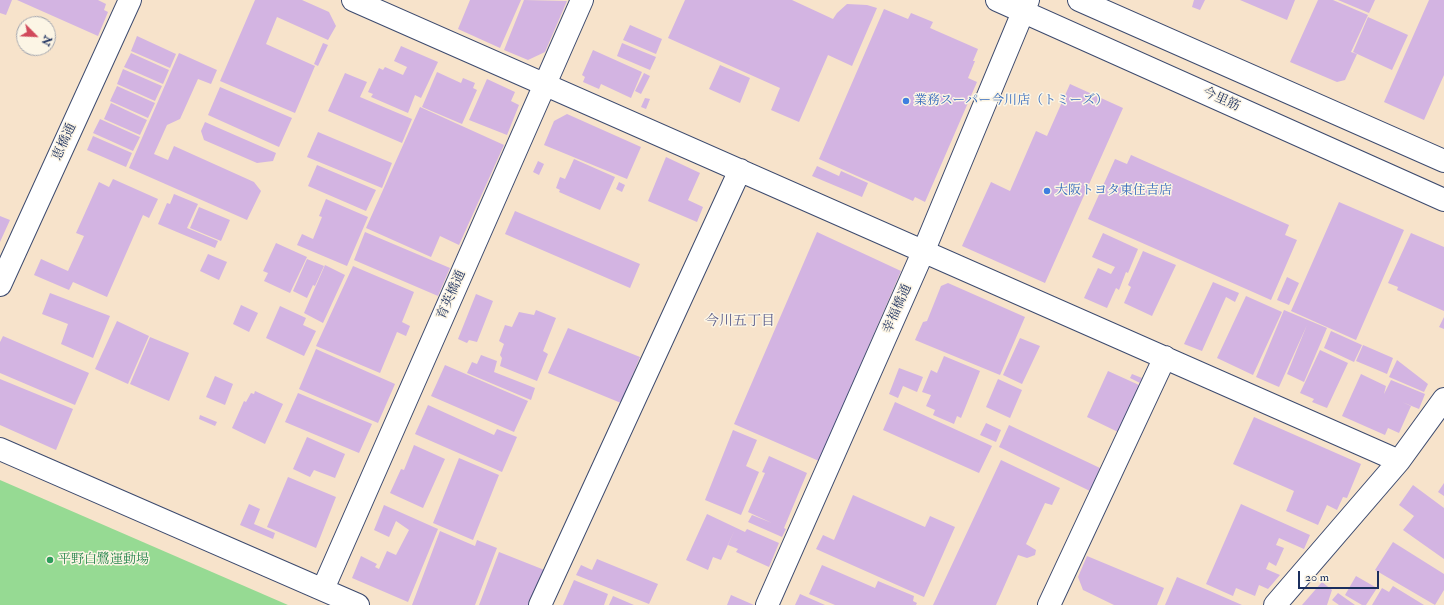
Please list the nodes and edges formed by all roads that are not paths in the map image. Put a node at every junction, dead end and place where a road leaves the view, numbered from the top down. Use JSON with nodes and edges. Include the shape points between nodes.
{"nodes":[{"id":1,"x":130,"y":0,"type":"edge"},
{"id":2,"x":353,"y":0,"type":"edge"},
{"id":3,"x":582,"y":0,"type":"edge"},
{"id":4,"x":997,"y":0,"type":"edge"},
{"id":5,"x":1079,"y":0,"type":"edge"},
{"id":6,"x":1025,"y":6,"type":"edge"},
{"id":7,"x":544,"y":86,"type":"junction"},
{"id":8,"x":1444,"y":161,"type":"edge"},
{"id":9,"x":740,"y":170,"type":"junction"},
{"id":10,"x":1444,"y":200,"type":"edge"},
{"id":11,"x":924,"y":250,"type":"junction"},
{"id":12,"x":0,"y":285,"type":"edge"},
{"id":13,"x":1164,"y":357,"type":"junction"},
{"id":14,"x":1444,"y":399,"type":"edge"},
{"id":15,"x":0,"y":449,"type":"edge"},
{"id":16,"x":1399,"y":461,"type":"junction"},
{"id":17,"x":323,"y":589,"type":"junction"},
{"id":18,"x":358,"y":605,"type":"edge"},
{"id":19,"x":540,"y":605,"type":"edge"},
{"id":20,"x":767,"y":605,"type":"edge"},
{"id":21,"x":1049,"y":605,"type":"edge"},
{"id":22,"x":1276,"y":605,"type":"edge"}],
"edges":[{"from":1,"to":12,"type":"street","name":"恵橋通"},
{"from":2,"to":7,"type":"street"},
{"from":3,"to":7,"type":"street","name":"育英橋通"},
{"from":4,"to":6,"type":"street","name":"今里筋"},
{"from":5,"to":8,"type":"street"},
{"from":6,"to":10,"type":"street","name":"今里筋"},
{"from":6,"to":11,"type":"street","name":"幸福橋通"},
{"from":7,"to":9,"type":"street"},
{"from":7,"to":17,"type":"street","name":"育英橋通"},
{"from":9,"to":11,"type":"street"},
{"from":9,"to":19,"type":"street"},
{"from":11,"to":13,"type":"street"},
{"from":11,"to":20,"type":"street","name":"幸福橋通"},
{"from":13,"to":16,"type":"street"},
{"from":13,"to":21,"type":"street"},
{"from":14,"to":16,"type":"street"},
{"from":15,"to":17,"type":"street"},
{"from":16,"to":22,"type":"street"},
{"from":17,"to":18,"type":"street"}]}
